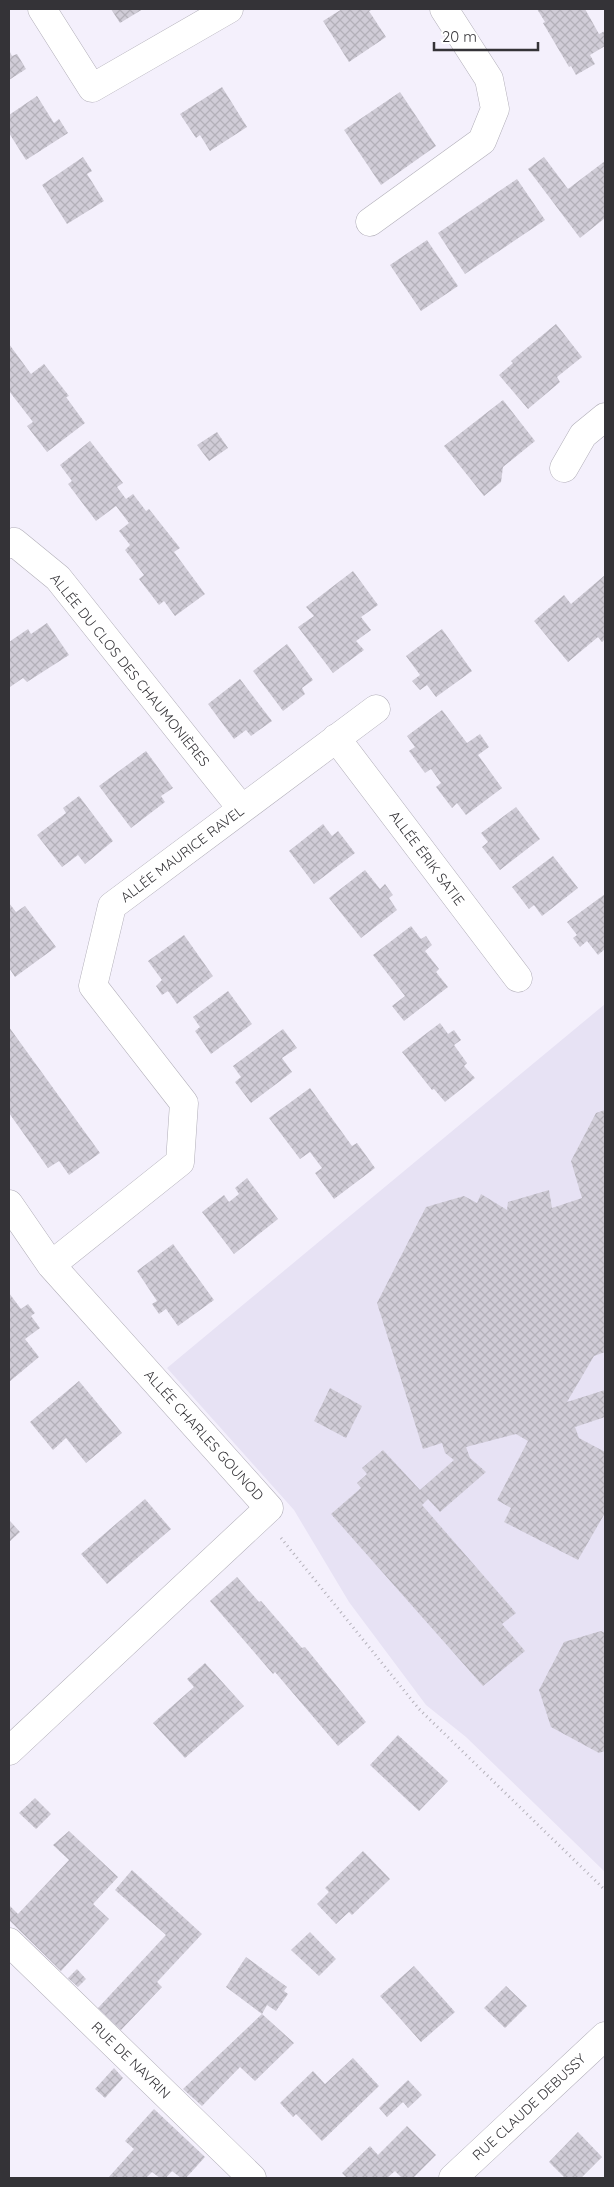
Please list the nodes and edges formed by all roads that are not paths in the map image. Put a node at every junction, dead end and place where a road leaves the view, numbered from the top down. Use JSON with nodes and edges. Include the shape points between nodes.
{"nodes":[{"id":1,"x":42,"y":9,"type":"edge"},
{"id":2,"x":229,"y":9,"type":"edge"},
{"id":3,"x":444,"y":9,"type":"edge"},
{"id":4,"x":370,"y":222,"type":"dead end"},
{"id":5,"x":605,"y":417,"type":"edge"},
{"id":6,"x":564,"y":468,"type":"dead end"},
{"id":7,"x":9,"y":544,"type":"edge"},
{"id":8,"x":376,"y":709,"type":"dead end"},
{"id":9,"x":336,"y":738,"type":"junction"},
{"id":10,"x":242,"y":809,"type":"junction"},
{"id":11,"x":518,"y":978,"type":"dead end"},
{"id":12,"x":9,"y":1204,"type":"edge"},
{"id":13,"x":51,"y":1265,"type":"junction"},
{"id":14,"x":9,"y":1750,"type":"edge"},
{"id":15,"x":9,"y":1942,"type":"edge"},
{"id":16,"x":605,"y":2036,"type":"edge"},
{"id":17,"x":252,"y":2178,"type":"edge"},
{"id":18,"x":453,"y":2178,"type":"edge"}],
"edges":[{"from":1,"to":2,"type":"street","via":[[92,88]]},
{"from":3,"to":4,"type":"street","via":[[489,79],[495,109],[482,140]]},
{"from":5,"to":6,"type":"street","via":[[584,435]]},
{"from":7,"to":10,"type":"street","name":"ALLÉE DU CLOS DES CHAUMONIÈRES","via":[[14,542],[58,578]]},
{"from":8,"to":9,"type":"street","name":"ALLÉE MAURICE RAVEL"},
{"from":9,"to":10,"type":"street","name":"ALLÉE MAURICE RAVEL"},
{"from":9,"to":11,"type":"street","name":"ALLÉE ÉRIK SATIE"},
{"from":10,"to":13,"type":"street","name":"ALLÉE MAURICE RAVEL","via":[[112,906],[93,986],[184,1103],[180,1162]]},
{"from":12,"to":13,"type":"street","name":"ALLÉE CHARLES GOUNOD"},
{"from":13,"to":14,"type":"street","name":"ALLÉE CHARLES GOUNOD","via":[[269,1508]]},
{"from":15,"to":17,"type":"street","name":"RUE DE NAVRIN"},
{"from":16,"to":18,"type":"street","name":"RUE CLAUDE DEBUSSY"}]}
